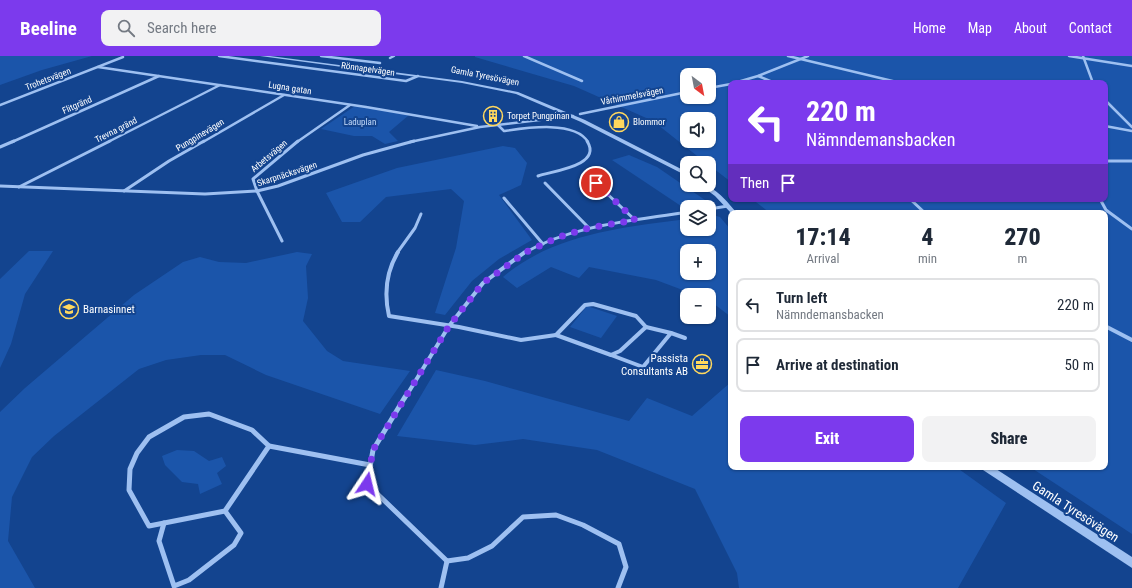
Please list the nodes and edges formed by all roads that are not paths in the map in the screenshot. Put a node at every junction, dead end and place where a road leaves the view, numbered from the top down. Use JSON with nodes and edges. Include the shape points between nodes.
{"nodes":[{"id":1,"x":219,"y":56,"type":"edge"},
{"id":2,"x":262,"y":56,"type":"edge"},
{"id":3,"x":321,"y":56,"type":"edge"},
{"id":4,"x":394,"y":56,"type":"edge"},
{"id":5,"x":524,"y":56,"type":"edge"},
{"id":6,"x":788,"y":56,"type":"edge"},
{"id":7,"x":808,"y":56,"type":"edge"},
{"id":8,"x":1069,"y":56,"type":"edge"},
{"id":9,"x":123,"y":57,"type":"edge"},
{"id":10,"x":1084,"y":57,"type":"edge"},
{"id":11,"x":390,"y":58,"type":"dead end"},
{"id":12,"x":801,"y":59,"type":"junction"},
{"id":13,"x":380,"y":64,"type":"dead end"},
{"id":14,"x":1132,"y":66,"type":"edge"},
{"id":15,"x":98,"y":67,"type":"junction"},
{"id":16,"x":159,"y":76,"type":"junction"},
{"id":17,"x":418,"y":76,"type":"junction"},
{"id":18,"x":758,"y":76,"type":"junction"},
{"id":19,"x":744,"y":80,"type":"edge"},
{"id":20,"x":768,"y":80,"type":"edge"},
{"id":21,"x":888,"y":80,"type":"edge"},
{"id":22,"x":1092,"y":80,"type":"edge"},
{"id":23,"x":582,"y":81,"type":"dead end"},
{"id":24,"x":221,"y":85,"type":"junction"},
{"id":25,"x":728,"y":85,"type":"edge"},
{"id":26,"x":716,"y":87,"type":"edge"},
{"id":27,"x":680,"y":93,"type":"edge"},
{"id":28,"x":284,"y":94,"type":"junction"},
{"id":29,"x":1108,"y":103,"type":"edge"},
{"id":30,"x":351,"y":104,"type":"junction"},
{"id":31,"x":0,"y":105,"type":"edge"},
{"id":32,"x":580,"y":114,"type":"dead end"},
{"id":33,"x":573,"y":116,"type":"junction"},
{"id":34,"x":498,"y":125,"type":"junction"},
{"id":35,"x":480,"y":126,"type":"junction"},
{"id":36,"x":1108,"y":127,"type":"edge"},
{"id":37,"x":1132,"y":127,"type":"edge"},
{"id":38,"x":1132,"y":131,"type":"edge"},
{"id":39,"x":0,"y":147,"type":"edge"},
{"id":40,"x":1108,"y":161,"type":"edge"},
{"id":41,"x":1132,"y":161,"type":"edge"},
{"id":42,"x":680,"y":170,"type":"edge"},
{"id":43,"x":584,"y":173,"type":"dead end"},
{"id":44,"x":538,"y":176,"type":"dead end"},
{"id":45,"x":545,"y":183,"type":"dead end"},
{"id":46,"x":0,"y":186,"type":"edge"},
{"id":47,"x":18,"y":187,"type":"junction"},
{"id":48,"x":124,"y":191,"type":"junction"},
{"id":49,"x":257,"y":191,"type":"junction"},
{"id":50,"x":711,"y":192,"type":"edge"},
{"id":51,"x":504,"y":198,"type":"dead end"},
{"id":52,"x":913,"y":202,"type":"edge"},
{"id":53,"x":728,"y":206,"type":"junction"},
{"id":54,"x":716,"y":208,"type":"edge"},
{"id":55,"x":731,"y":210,"type":"edge"},
{"id":56,"x":922,"y":210,"type":"edge"},
{"id":57,"x":1108,"y":211,"type":"edge"},
{"id":58,"x":680,"y":213,"type":"edge"},
{"id":59,"x":421,"y":214,"type":"dead end"},
{"id":60,"x":635,"y":220,"type":"junction"},
{"id":61,"x":589,"y":228,"type":"junction"},
{"id":62,"x":1132,"y":229,"type":"edge"},
{"id":63,"x":282,"y":241,"type":"dead end"},
{"id":64,"x":543,"y":244,"type":"junction"},
{"id":65,"x":449,"y":326,"type":"junction"},
{"id":66,"x":646,"y":327,"type":"junction"},
{"id":67,"x":1108,"y":328,"type":"edge"},
{"id":68,"x":671,"y":332,"type":"junction"},
{"id":69,"x":556,"y":335,"type":"junction"},
{"id":70,"x":685,"y":338,"type":"dead end"},
{"id":71,"x":1132,"y":340,"type":"edge"},
{"id":72,"x":611,"y":355,"type":"junction"},
{"id":73,"x":269,"y":446,"type":"junction"},
{"id":74,"x":370,"y":465,"type":"junction"},
{"id":75,"x":991,"y":470,"type":"edge"},
{"id":76,"x":225,"y":511,"type":"junction"},
{"id":77,"x":164,"y":523,"type":"junction"},
{"id":78,"x":447,"y":561,"type":"junction"},
{"id":79,"x":1132,"y":563,"type":"edge"},
{"id":80,"x":441,"y":588,"type":"edge"},
{"id":81,"x":618,"y":588,"type":"edge"}],
"edges":[{"from":1,"to":17,"type":"street","name":"Rönnapelvägen","via":[[406,81]]},
{"from":2,"to":17,"type":"street","name":"Gamla Tyresövägen"},
{"from":3,"to":13,"type":"street"},
{"from":4,"to":11,"type":"street"},
{"from":5,"to":23,"type":"street"},
{"from":6,"to":12,"type":"street"},
{"from":7,"to":12,"type":"street"},
{"from":8,"to":10,"type":"street"},
{"from":9,"to":15,"type":"street","name":"Trohetsvägen"},
{"from":10,"to":14,"type":"street"},
{"from":10,"to":22,"type":"street"},
{"from":12,"to":18,"type":"street"},
{"from":12,"to":21,"type":"street"},
{"from":15,"to":16,"type":"street","name":"Lugna gatan"},
{"from":15,"to":31,"type":"street","name":"Trohetsvägen"},
{"from":16,"to":24,"type":"street","name":"Lugna gatan"},
{"from":16,"to":39,"type":"street","name":"Flitgränd"},
{"from":17,"to":33,"type":"street","name":"Gamla Tyresövägen","via":[[517,93]]},
{"from":18,"to":19,"type":"street"},
{"from":18,"to":20,"type":"street"},
{"from":24,"to":28,"type":"street","name":"Lugna gatan"},
{"from":24,"to":47,"type":"street","name":"Trevna gränd"},
{"from":25,"to":26,"type":"street"},
{"from":27,"to":32,"type":"street","name":"Vårhimmelsvägen"},
{"from":28,"to":30,"type":"street","name":"Lugna gatan"},
{"from":28,"to":48,"type":"street","name":"Pungpinevägen","via":[[169,161]]},
{"from":29,"to":37,"type":"street"},
{"from":30,"to":35,"type":"street","name":"Lugna gatan"},
{"from":30,"to":49,"type":"street","name":"Arbetsvägen","via":[[292,145],[257,174],[253,179]]},
{"from":33,"to":34,"type":"street","name":"Skarpnäcksvägen"},
{"from":33,"to":42,"type":"street","name":"Gamla Tyresövägen"},
{"from":34,"to":35,"type":"street","name":"Skarpnäcksvägen"},
{"from":34,"to":44,"type":"street","via":[[504,131],[532,127],[561,128],[588,140],[591,147],[590,155],[584,162]]},
{"from":35,"to":49,"type":"street","name":"Skarpnäcksvägen","via":[[403,143]]},
{"from":36,"to":38,"type":"street"},
{"from":40,"to":41,"type":"street"},
{"from":43,"to":60,"type":"street"},
{"from":45,"to":61,"type":"street"},
{"from":46,"to":47,"type":"street","name":"Skarpnäcksvägen"},
{"from":47,"to":48,"type":"street","name":"Skarpnäcksvägen"},
{"from":48,"to":49,"type":"street","name":"Skarpnäcksvägen","via":[[205,194]]},
{"from":49,"to":63,"type":"street","name":"Arbetsvägen"},
{"from":50,"to":53,"type":"street"},
{"from":51,"to":64,"type":"street"},
{"from":52,"to":56,"type":"street"},
{"from":53,"to":54,"type":"street"},
{"from":53,"to":55,"type":"street"},
{"from":57,"to":62,"type":"street"},
{"from":58,"to":60,"type":"street"},
{"from":59,"to":65,"type":"street","via":[[419,221],[400,247],[386,278],[389,316]]},
{"from":60,"to":61,"type":"street"},
{"from":61,"to":64,"type":"street"},
{"from":64,"to":65,"type":"street","via":[[526,252],[483,283]]},
{"from":65,"to":69,"type":"street","via":[[521,340]]},
{"from":65,"to":74,"type":"street","via":[[373,450]]},
{"from":66,"to":68,"type":"street"},
{"from":66,"to":69,"type":"street","via":[[636,316],[585,304]]},
{"from":66,"to":72,"type":"street","via":[[620,351]]},
{"from":67,"to":71,"type":"street"},
{"from":68,"to":70,"type":"street"},
{"from":68,"to":72,"type":"street","via":[[643,367]]},
{"from":69,"to":72,"type":"street"},
{"from":73,"to":74,"type":"street"},
{"from":73,"to":76,"type":"street"},
{"from":73,"to":77,"type":"street","via":[[252,430],[209,414],[184,418],[149,437],[130,469],[129,490],[149,526]]},
{"from":74,"to":78,"type":"street","via":[[367,484]]},
{"from":75,"to":79,"type":"street","name":"Gamla Tyresövägen"},
{"from":76,"to":77,"type":"street"},
{"from":76,"to":77,"type":"street","via":[[242,532],[234,545],[189,580],[174,586],[159,541]]},
{"from":78,"to":80,"type":"street"},
{"from":78,"to":81,"type":"street","via":[[468,558],[492,546],[523,517],[556,515],[583,525],[619,544],[626,567]]}]}
